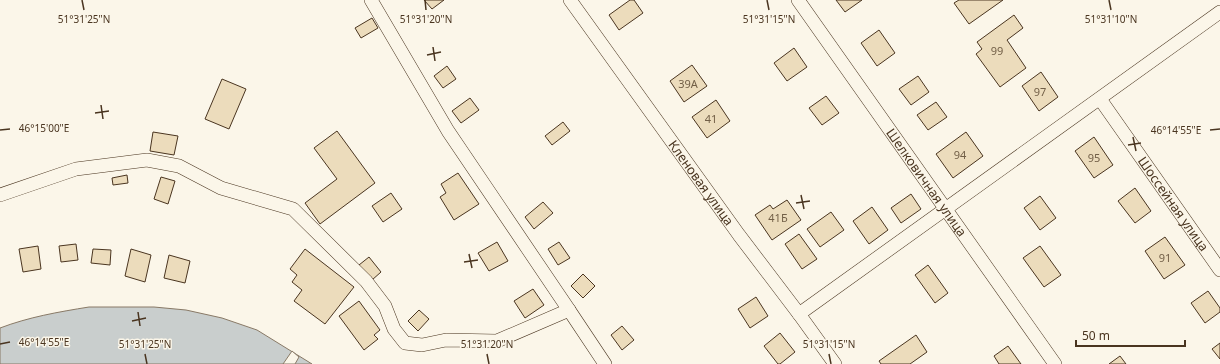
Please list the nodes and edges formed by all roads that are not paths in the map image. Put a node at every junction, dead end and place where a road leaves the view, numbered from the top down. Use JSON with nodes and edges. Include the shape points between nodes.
{"nodes":[{"id":1,"x":372,"y":0,"type":"edge"},
{"id":2,"x":570,"y":0,"type":"edge"},
{"id":3,"x":798,"y":0,"type":"edge"},
{"id":4,"x":1220,"y":12,"type":"edge"},
{"id":5,"x":1100,"y":99,"type":"junction"},
{"id":6,"x":0,"y":191,"type":"edge"},
{"id":7,"x":945,"y":209,"type":"junction"},
{"id":8,"x":1220,"y":270,"type":"edge"},
{"id":9,"x":569,"y":310,"type":"junction"},
{"id":10,"x":799,"y":314,"type":"junction"},
{"id":11,"x":605,"y":364,"type":"edge"},
{"id":12,"x":835,"y":364,"type":"edge"},
{"id":13,"x":1055,"y":364,"type":"edge"}],
"edges":[{"from":1,"to":9,"type":"street","via":[[448,131]]},
{"from":2,"to":10,"type":"street","name":"Кленовая улица"},
{"from":3,"to":7,"type":"street","name":"Шелковичная улица"},
{"from":4,"to":5,"type":"street"},
{"from":5,"to":7,"type":"street"},
{"from":5,"to":8,"type":"street","name":"Шоссейная улица"},
{"from":6,"to":9,"type":"street","via":[[76,169],[146,160],[179,166],[221,188],[293,209],[366,281],[385,306],[394,329],[405,343],[422,345],[446,340],[497,341]]},
{"from":7,"to":10,"type":"street"},
{"from":7,"to":13,"type":"street","name":"Шелковичная улица"},
{"from":9,"to":11,"type":"street"},
{"from":10,"to":12,"type":"street","name":"Кленовая улица"}]}
